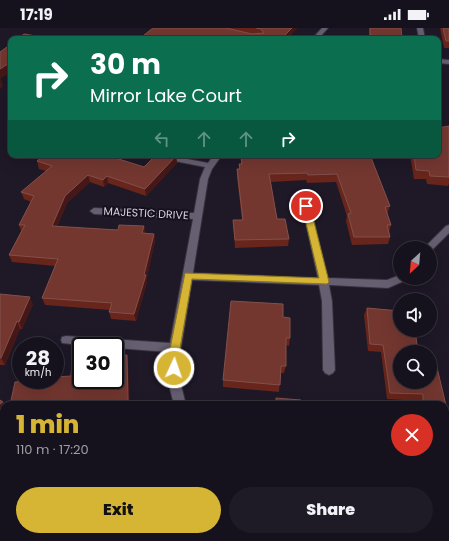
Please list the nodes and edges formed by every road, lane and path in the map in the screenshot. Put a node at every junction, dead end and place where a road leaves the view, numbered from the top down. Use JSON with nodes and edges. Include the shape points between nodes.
{"nodes":[{"id":1,"x":325,"y":28,"type":"edge"},
{"id":2,"x":318,"y":36,"type":"edge"},
{"id":3,"x":169,"y":158,"type":"edge"},
{"id":4,"x":216,"y":158,"type":"edge"},
{"id":5,"x":210,"y":166,"type":"junction"},
{"id":6,"x":306,"y":206,"type":"dead end"},
{"id":7,"x":94,"y":211,"type":"dead end"},
{"id":8,"x":198,"y":216,"type":"junction"},
{"id":9,"x":449,"y":228,"type":"edge"},
{"id":10,"x":436,"y":241,"type":"edge"},
{"id":11,"x":188,"y":276,"type":"junction"},
{"id":12,"x":324,"y":282,"type":"junction"},
{"id":13,"x":393,"y":282,"type":"edge"},
{"id":14,"x":66,"y":340,"type":"dead end"},
{"id":15,"x":176,"y":348,"type":"junction"},
{"id":16,"x":330,"y":370,"type":"dead end"},
{"id":17,"x":179,"y":401,"type":"edge"}],
"edges":[{"from":1,"to":2,"type":"street"},
{"from":3,"to":5,"type":"street"},
{"from":4,"to":5,"type":"street","name":"MAJESTIC DRIVE"},
{"from":5,"to":8,"type":"street","name":"MAJESTIC DRIVE","via":[[204,179]]},
{"from":6,"to":12,"type":"street"},
{"from":7,"to":8,"type":"street","name":"MAJESTIC DRIVE"},
{"from":8,"to":11,"type":"street","name":"MAJESTIC DRIVE"},
{"from":9,"to":10,"type":"street"},
{"from":11,"to":12,"type":"street"},
{"from":11,"to":15,"type":"street","name":"MAJESTIC DRIVE"},
{"from":12,"to":13,"type":"street","via":[[388,284]]},
{"from":12,"to":16,"type":"street"},
{"from":14,"to":15,"type":"street"},
{"from":15,"to":17,"type":"street","name":"MAJESTIC DRIVE","via":[[174,381]]}]}
